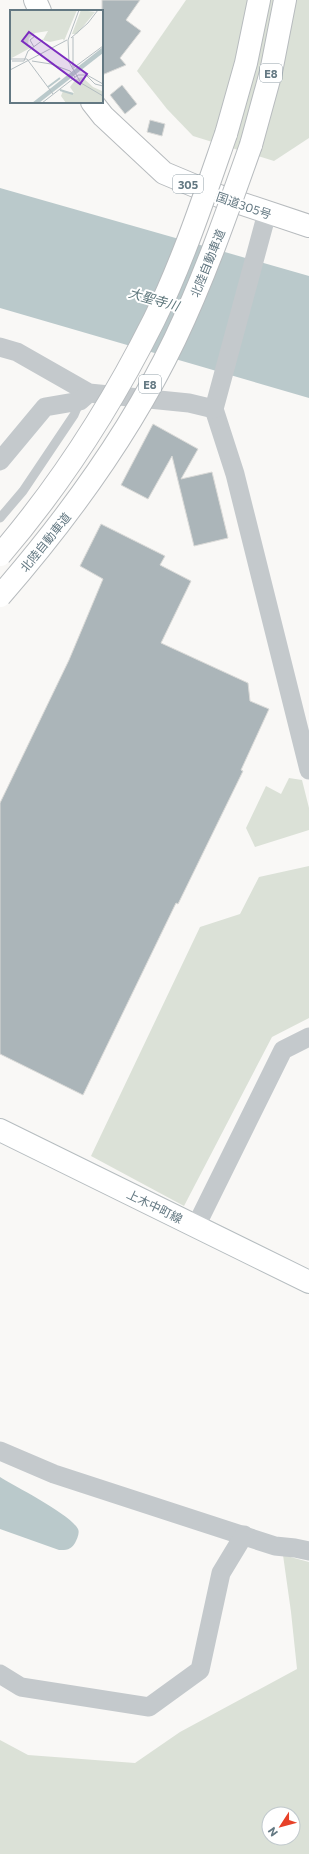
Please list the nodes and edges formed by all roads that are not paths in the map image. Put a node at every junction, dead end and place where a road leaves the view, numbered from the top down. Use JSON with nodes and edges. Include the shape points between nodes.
{"nodes":[{"id":1,"x":258,"y":0,"type":"edge"},
{"id":2,"x":285,"y":0,"type":"edge"},
{"id":3,"x":93,"y":103,"type":"edge"},
{"id":4,"x":264,"y":221,"type":"junction"},
{"id":5,"x":309,"y":226,"type":"edge"},
{"id":6,"x":0,"y":347,"type":"edge"},
{"id":7,"x":85,"y":397,"type":"junction"},
{"id":8,"x":214,"y":409,"type":"junction"},
{"id":9,"x":0,"y":461,"type":"edge"},
{"id":10,"x":0,"y":518,"type":"edge"},
{"id":11,"x":0,"y":555,"type":"edge"},
{"id":12,"x":0,"y":596,"type":"edge"},
{"id":13,"x":309,"y":770,"type":"edge"},
{"id":14,"x":309,"y":1037,"type":"edge"},
{"id":15,"x":0,"y":1130,"type":"edge"},
{"id":16,"x":196,"y":1226,"type":"junction"},
{"id":17,"x":309,"y":1282,"type":"edge"},
{"id":18,"x":0,"y":1451,"type":"edge"},
{"id":19,"x":244,"y":1535,"type":"junction"},
{"id":20,"x":309,"y":1552,"type":"edge"},
{"id":21,"x":0,"y":1674,"type":"edge"}],
"edges":[{"from":1,"to":11,"type":"main road","number":"E8","bridge":true,"via":[[246,63],[226,134],[200,211],[154,319],[87,438]]},
{"from":2,"to":12,"type":"main road","name":"北陸自動車道","number":"E8","bridge":true,"via":[[271,72],[251,145],[201,281],[174,340],[116,443],[78,500]]},
{"from":3,"to":4,"type":"main road","name":"国道305号","number":"305","via":[[103,116],[164,173],[219,196]]},
{"from":4,"to":5,"type":"main road","name":"国道305号","number":"305"},
{"from":4,"to":8,"type":"street"},
{"from":6,"to":7,"type":"street","via":[[17,352]]},
{"from":7,"to":8,"type":"street","via":[[189,404]]},
{"from":7,"to":9,"type":"street","via":[[45,407]]},
{"from":7,"to":10,"type":"lane","via":[[23,491]]},
{"from":8,"to":13,"type":"street","via":[[235,474]]},
{"from":14,"to":16,"type":"street","via":[[284,1050]]},
{"from":15,"to":16,"type":"main road","name":"上木中町線"},
{"from":16,"to":17,"type":"main road","name":"上木中町線"},
{"from":18,"to":19,"type":"street","via":[[54,1474]]},
{"from":19,"to":20,"type":"street","via":[[275,1546]]},
{"from":19,"to":21,"type":"street","via":[[221,1573],[200,1670],[149,1707],[21,1687]]}]}
